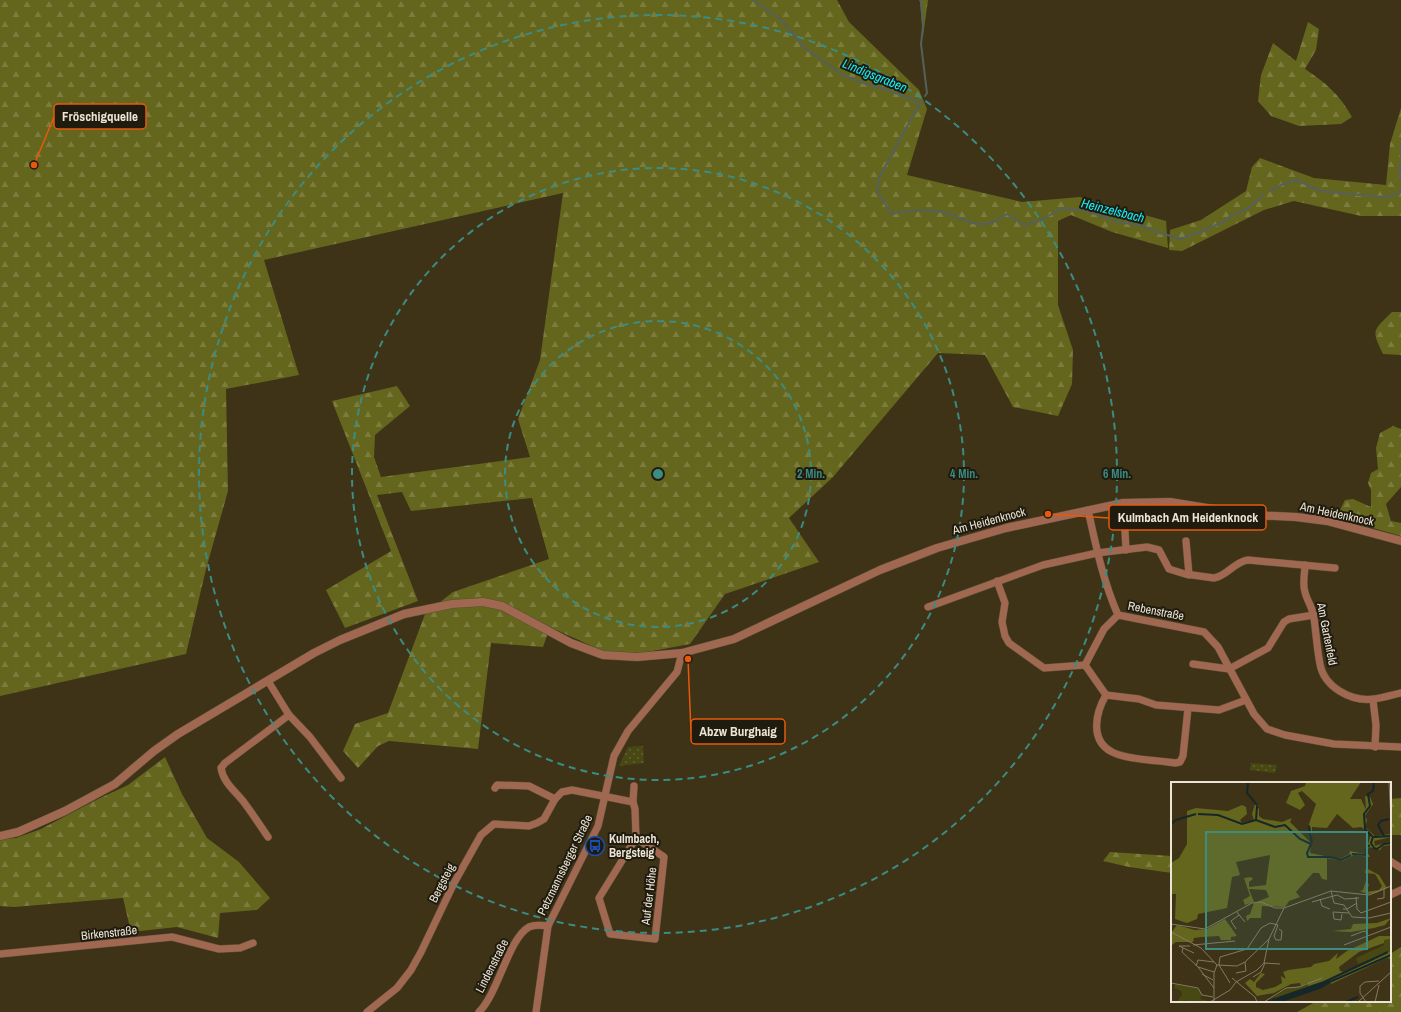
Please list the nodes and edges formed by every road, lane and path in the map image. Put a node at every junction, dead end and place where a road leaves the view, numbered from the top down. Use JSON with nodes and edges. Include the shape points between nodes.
{"nodes":[{"id":1,"x":1088,"y":510,"type":"junction"},
{"id":2,"x":1125,"y":531,"type":"dead end"},
{"id":3,"x":1186,"y":541,"type":"dead end"},
{"id":4,"x":1401,"y":541,"type":"edge"},
{"id":5,"x":1126,"y":550,"type":"junction"},
{"id":6,"x":1098,"y":553,"type":"junction"},
{"id":7,"x":1305,"y":565,"type":"junction"},
{"id":8,"x":1335,"y":568,"type":"dead end"},
{"id":9,"x":1189,"y":575,"type":"junction"},
{"id":10,"x":997,"y":581,"type":"junction"},
{"id":11,"x":928,"y":606,"type":"dead end"},
{"id":12,"x":1118,"y":615,"type":"junction"},
{"id":13,"x":1314,"y":615,"type":"junction"},
{"id":14,"x":682,"y":653,"type":"junction"},
{"id":15,"x":1193,"y":664,"type":"dead end"},
{"id":16,"x":1085,"y":665,"type":"junction"},
{"id":17,"x":1229,"y":669,"type":"junction"},
{"id":18,"x":268,"y":681,"type":"junction"},
{"id":19,"x":1401,"y":693,"type":"edge"},
{"id":20,"x":1106,"y":695,"type":"junction"},
{"id":21,"x":1246,"y":700,"type":"junction"},
{"id":22,"x":1373,"y":700,"type":"junction"},
{"id":23,"x":1188,"y":708,"type":"junction"},
{"id":24,"x":289,"y":715,"type":"junction"},
{"id":25,"x":1375,"y":747,"type":"junction"},
{"id":26,"x":1401,"y":747,"type":"edge"},
{"id":27,"x":341,"y":778,"type":"dead end"},
{"id":28,"x":634,"y":786,"type":"dead end"},
{"id":29,"x":494,"y":788,"type":"dead end"},
{"id":30,"x":606,"y":797,"type":"junction"},
{"id":31,"x":555,"y":799,"type":"junction"},
{"id":32,"x":633,"y":802,"type":"junction"},
{"id":33,"x":0,"y":836,"type":"edge"},
{"id":34,"x":268,"y":837,"type":"dead end"},
{"id":35,"x":636,"y":838,"type":"junction"},
{"id":36,"x":1391,"y":862,"type":"edge"},
{"id":37,"x":1401,"y":868,"type":"edge"},
{"id":38,"x":1401,"y":890,"type":"edge"},
{"id":39,"x":1391,"y":895,"type":"edge"},
{"id":40,"x":548,"y":926,"type":"junction"},
{"id":41,"x":253,"y":943,"type":"dead end"},
{"id":42,"x":219,"y":949,"type":"junction"},
{"id":43,"x":0,"y":954,"type":"edge"},
{"id":44,"x":233,"y":955,"type":"dead end"},
{"id":45,"x":367,"y":1012,"type":"edge"},
{"id":46,"x":479,"y":1012,"type":"edge"},
{"id":47,"x":536,"y":1012,"type":"edge"}],
"edges":[{"from":1,"to":4,"type":"street","name":"Am Heidenknock","via":[[1135,502],[1170,502],[1250,515],[1320,520]]},
{"from":1,"to":6,"type":"street","name":"Rebenstraße"},
{"from":1,"to":14,"type":"street","name":"Am Heidenknock","via":[[1006,528],[937,548],[880,570],[734,639]]},
{"from":2,"to":5,"type":"street"},
{"from":3,"to":9,"type":"street"},
{"from":5,"to":6,"type":"street"},
{"from":5,"to":9,"type":"street","via":[[1156,548],[1169,569]]},
{"from":6,"to":10,"type":"street","via":[[1043,565]]},
{"from":6,"to":12,"type":"street","name":"Rebenstraße"},
{"from":7,"to":8,"type":"street"},
{"from":7,"to":9,"type":"street","via":[[1248,560],[1239,563],[1220,577]]},
{"from":7,"to":13,"type":"street","name":"Am Gartenfeld","via":[[1304,591]]},
{"from":10,"to":11,"type":"street"},
{"from":10,"to":16,"type":"street","via":[[1005,603],[1002,622],[1009,643],[1044,668]]},
{"from":12,"to":16,"type":"street","via":[[1104,629]]},
{"from":12,"to":17,"type":"street","name":"Rebenstraße","via":[[1204,632],[1218,647]]},
{"from":13,"to":17,"type":"street","via":[[1284,622],[1268,648]]},
{"from":13,"to":22,"type":"street","name":"Am Gartenfeld","via":[[1320,665],[1325,677],[1341,693]]},
{"from":14,"to":18,"type":"street","name":"Am Heidenknock","via":[[637,657],[603,655],[571,643],[502,606],[483,602],[452,604],[404,614],[340,640]]},
{"from":14,"to":30,"type":"street","name":"Petzmannsberger Straße","via":[[677,672],[628,731],[617,749],[611,764]]},
{"from":15,"to":17,"type":"street"},
{"from":16,"to":20,"type":"street"},
{"from":17,"to":21,"type":"street","name":"Rebenstraße"},
{"from":18,"to":24,"type":"street"},
{"from":18,"to":33,"type":"street","name":"Am Heidenknock","via":[[178,734],[115,784],[65,811],[18,832]]},
{"from":19,"to":22,"type":"street","name":"Am Gartenfeld"},
{"from":20,"to":23,"type":"street","via":[[1139,699],[1156,705]]},
{"from":20,"to":23,"type":"street","via":[[1098,711],[1096,726],[1107,748],[1120,755],[1180,762],[1183,756]]},
{"from":21,"to":23,"type":"street","via":[[1224,710]]},
{"from":21,"to":25,"type":"street","name":"Rebenstraße","via":[[1259,722],[1267,729],[1334,744]]},
{"from":22,"to":25,"type":"street"},
{"from":24,"to":27,"type":"street","via":[[310,737]]},
{"from":24,"to":34,"type":"street","via":[[221,768],[230,787]]},
{"from":25,"to":26,"type":"street","name":"Rebenstraße"},
{"from":28,"to":32,"type":"street"},
{"from":29,"to":31,"type":"street","via":[[497,785],[529,786]]},
{"from":30,"to":31,"type":"street","via":[[572,790],[562,792]]},
{"from":30,"to":32,"type":"street"},
{"from":30,"to":40,"type":"street","name":"Petzmannsberger Straße","via":[[598,826]]},
{"from":31,"to":45,"type":"street","name":"Bergsteig","via":[[544,819],[537,823],[529,826],[494,824],[481,835],[411,970],[397,988]]},
{"from":32,"to":35,"type":"street"},
{"from":35,"to":35,"type":"street","name":"Auf der Höhe","via":[[599,898],[610,934],[655,939],[664,857]]},
{"from":36,"to":37,"type":"street"},
{"from":38,"to":39,"type":"street"},
{"from":40,"to":46,"type":"street","name":"Lindenstraße","via":[[534,925],[521,934],[494,990]]},
{"from":40,"to":47,"type":"street","name":"Petzmannsberger Straße"},
{"from":41,"to":42,"type":"street","name":"Birkenstraße","via":[[240,948]]},
{"from":42,"to":43,"type":"street","name":"Birkenstraße","via":[[172,937]]},
{"from":42,"to":44,"type":"street","name":"Birkenstraße"}]}
